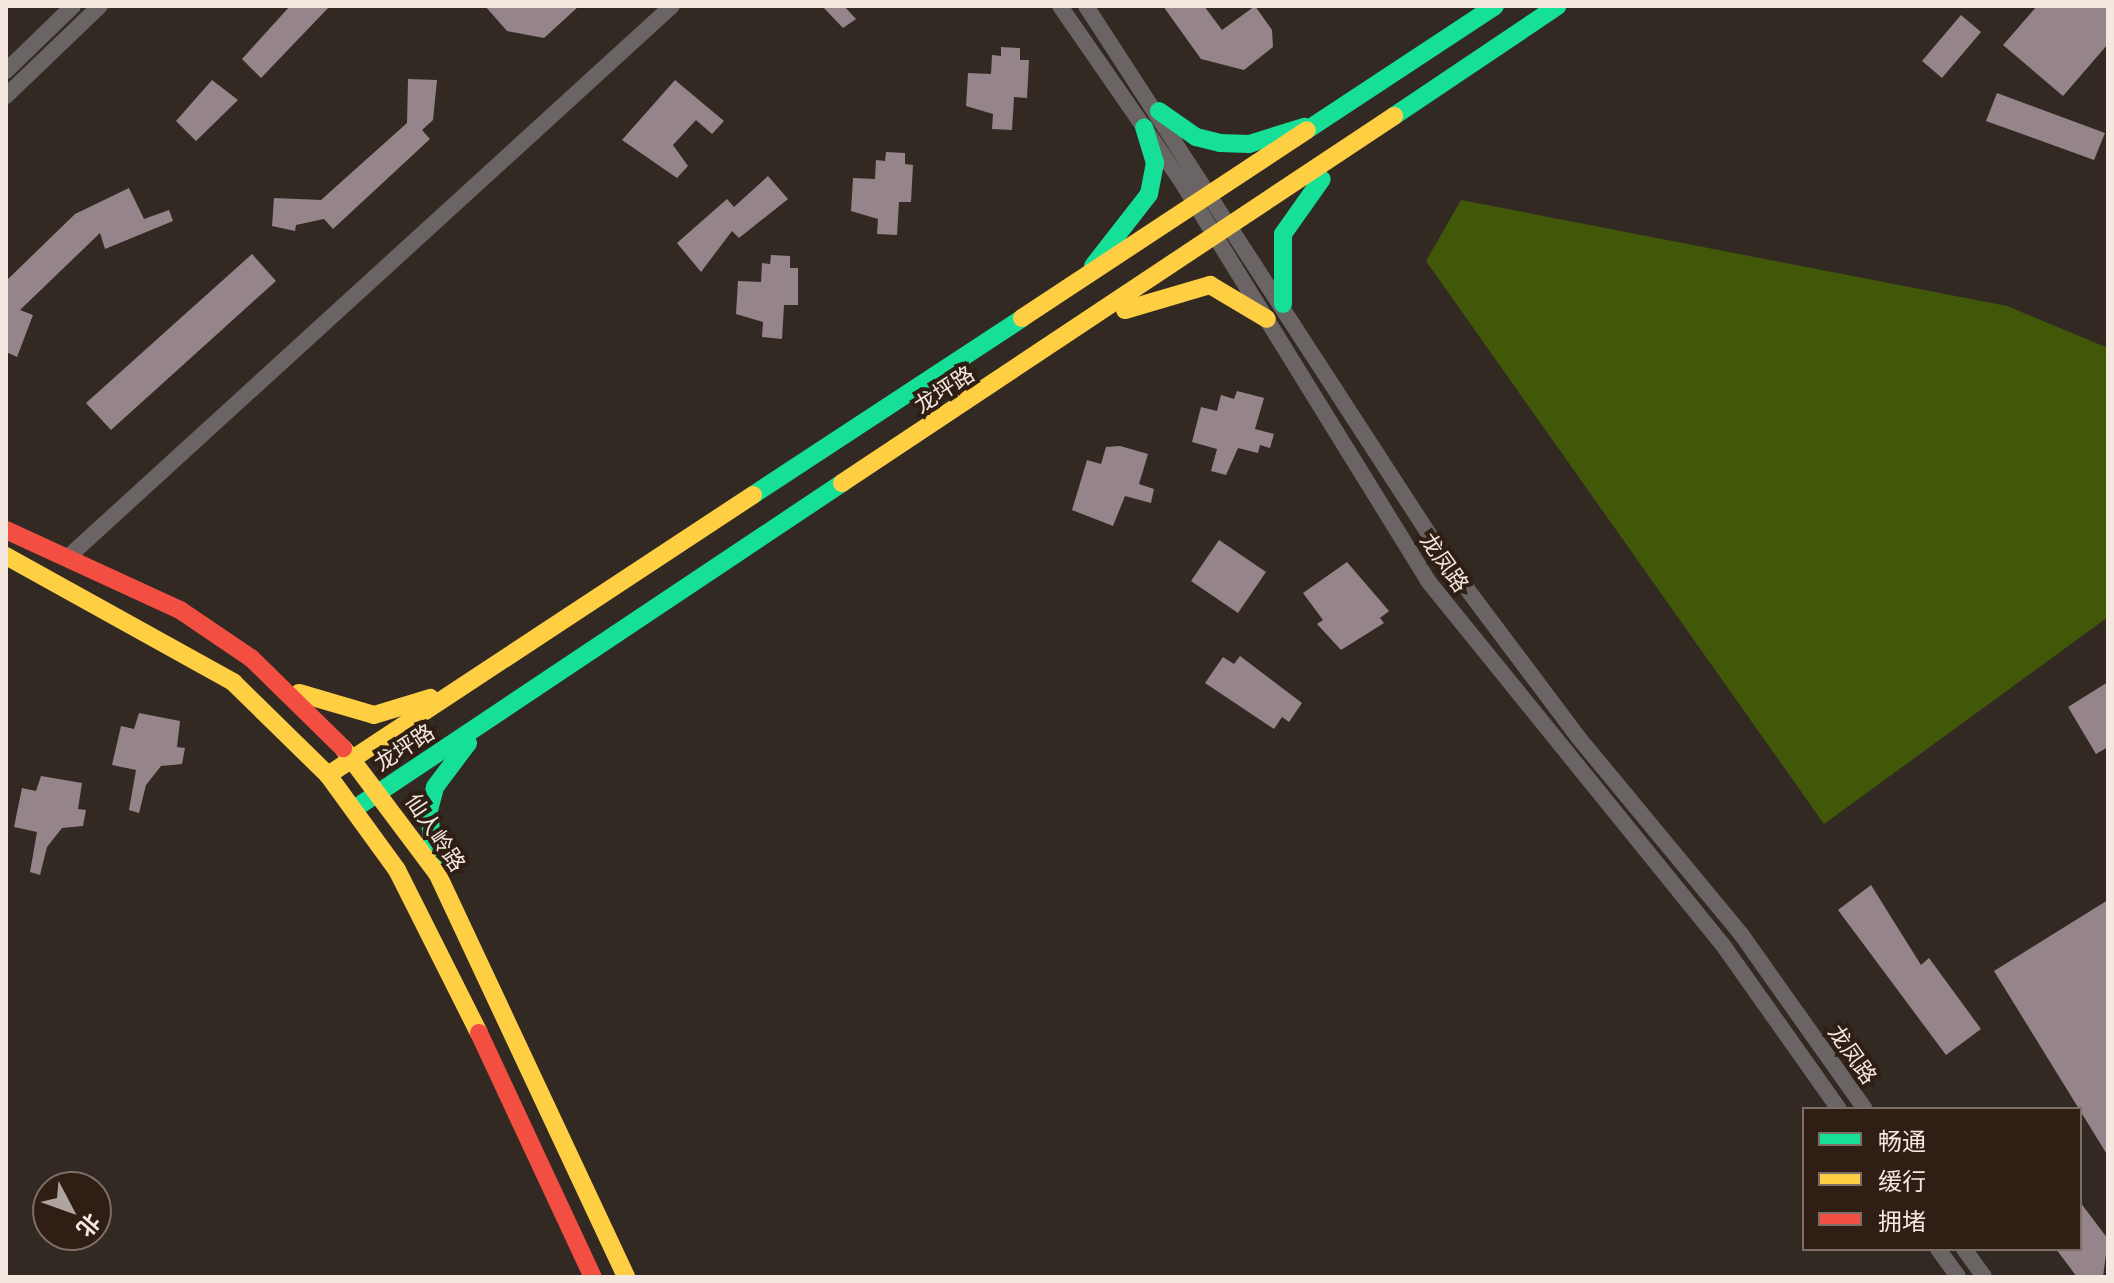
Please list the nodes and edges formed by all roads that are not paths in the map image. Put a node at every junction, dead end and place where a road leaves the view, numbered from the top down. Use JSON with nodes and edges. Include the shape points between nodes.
{"nodes":[{"id":1,"x":73,"y":6,"type":"edge"},
{"id":2,"x":100,"y":6,"type":"edge"},
{"id":3,"x":672,"y":6,"type":"edge"},
{"id":4,"x":1060,"y":6,"type":"edge"},
{"id":5,"x":1086,"y":6,"type":"edge"},
{"id":6,"x":1495,"y":6,"type":"edge"},
{"id":7,"x":1558,"y":6,"type":"edge"},
{"id":8,"x":6,"y":71,"type":"edge"},
{"id":9,"x":6,"y":96,"type":"edge"},
{"id":10,"x":1159,"y":111,"type":"junction"},
{"id":11,"x":1328,"y":119,"type":"junction"},
{"id":12,"x":1144,"y":128,"type":"junction"},
{"id":13,"x":1352,"y":147,"type":"junction"},
{"id":14,"x":1215,"y":196,"type":"junction"},
{"id":15,"x":1197,"y":208,"type":"junction"},
{"id":16,"x":1235,"y":226,"type":"junction"},
{"id":17,"x":1217,"y":238,"type":"junction"},
{"id":18,"x":1064,"y":296,"type":"junction"},
{"id":19,"x":1283,"y":304,"type":"junction"},
{"id":20,"x":1267,"y":319,"type":"junction"},
{"id":21,"x":1086,"y":324,"type":"junction"},
{"id":22,"x":6,"y":530,"type":"edge"},
{"id":23,"x":6,"y":556,"type":"edge"},
{"id":24,"x":67,"y":558,"type":"junction"},
{"id":25,"x":265,"y":670,"type":"junction"},
{"id":26,"x":475,"y":680,"type":"junction"},
{"id":27,"x":498,"y":714,"type":"junction"},
{"id":28,"x":353,"y":760,"type":"junction"},
{"id":29,"x":328,"y":775,"type":"junction"},
{"id":30,"x":379,"y":792,"type":"junction"},
{"id":31,"x":354,"y":809,"type":"junction"},
{"id":32,"x":437,"y":873,"type":"junction"},
{"id":33,"x":1838,"y":1107,"type":"edge"},
{"id":34,"x":1864,"y":1107,"type":"edge"},
{"id":35,"x":1939,"y":1251,"type":"edge"},
{"id":36,"x":1965,"y":1251,"type":"edge"},
{"id":37,"x":593,"y":1277,"type":"edge"},
{"id":38,"x":626,"y":1277,"type":"edge"},
{"id":39,"x":1958,"y":1277,"type":"edge"},
{"id":40,"x":1984,"y":1277,"type":"edge"}],
"edges":[{"from":1,"to":8,"type":"street"},
{"from":2,"to":9,"type":"street"},
{"from":3,"to":24,"type":"street"},
{"from":4,"to":12,"type":"street","name":"龙凤路"},
{"from":5,"to":10,"type":"street","name":"龙凤路"},
{"from":6,"to":11,"type":"main road","name":"龙坪路"},
{"from":7,"to":13,"type":"main road","name":"龙坪路"},
{"from":10,"to":11,"type":"main road","via":[[1196,137],[1220,143],[1249,144]]},
{"from":10,"to":14,"type":"street","name":"龙凤路"},
{"from":11,"to":14,"type":"main road","name":"龙坪路"},
{"from":12,"to":15,"type":"street","name":"龙凤路"},
{"from":12,"to":18,"type":"main road","via":[[1155,163],[1149,194]]},
{"from":13,"to":16,"type":"main road","name":"龙坪路"},
{"from":13,"to":19,"type":"main road","via":[[1299,202],[1283,234]]},
{"from":14,"to":15,"type":"main road","name":"龙坪路"},
{"from":14,"to":16,"type":"street","name":"龙凤路"},
{"from":15,"to":17,"type":"street","name":"龙凤路"},
{"from":15,"to":18,"type":"main road","name":"龙坪路"},
{"from":16,"to":17,"type":"main road","name":"龙坪路"},
{"from":16,"to":19,"type":"street","name":"龙凤路"},
{"from":17,"to":20,"type":"street","name":"龙凤路"},
{"from":17,"to":21,"type":"main road","name":"龙坪路"},
{"from":18,"to":26,"type":"main road","name":"龙坪路"},
{"from":19,"to":34,"type":"street","name":"龙凤路","via":[[1449,565],[1578,737],[1741,934]]},
{"from":20,"to":21,"type":"main road","via":[[1210,285],[1185,286]]},
{"from":20,"to":33,"type":"street","name":"龙凤路","via":[[1428,581],[1725,948]]},
{"from":21,"to":27,"type":"main road","name":"龙坪路"},
{"from":22,"to":24,"type":"main road","name":"仙人岭路"},
{"from":23,"to":29,"type":"main road","via":[[233,682]]},
{"from":24,"to":25,"type":"main road","name":"仙人岭路","via":[[180,610]]},
{"from":25,"to":26,"type":"main road","via":[[309,699],[374,715]]},
{"from":25,"to":28,"type":"main road","name":"仙人岭路"},
{"from":26,"to":28,"type":"main road","name":"龙坪路"},
{"from":27,"to":30,"type":"main road","name":"龙坪路"},
{"from":27,"to":32,"type":"main road","via":[[435,787],[429,837]]},
{"from":28,"to":29,"type":"main road","name":"龙坪路"},
{"from":28,"to":30,"type":"main road","name":"仙人岭路"},
{"from":29,"to":31,"type":"main road"},
{"from":30,"to":31,"type":"main road","name":"龙坪路"},
{"from":30,"to":32,"type":"main road","name":"仙人岭路"},
{"from":31,"to":37,"type":"main road","via":[[434,937]]},
{"from":32,"to":38,"type":"main road","name":"仙人岭路"},
{"from":35,"to":39,"type":"street"},
{"from":36,"to":40,"type":"street"}]}
